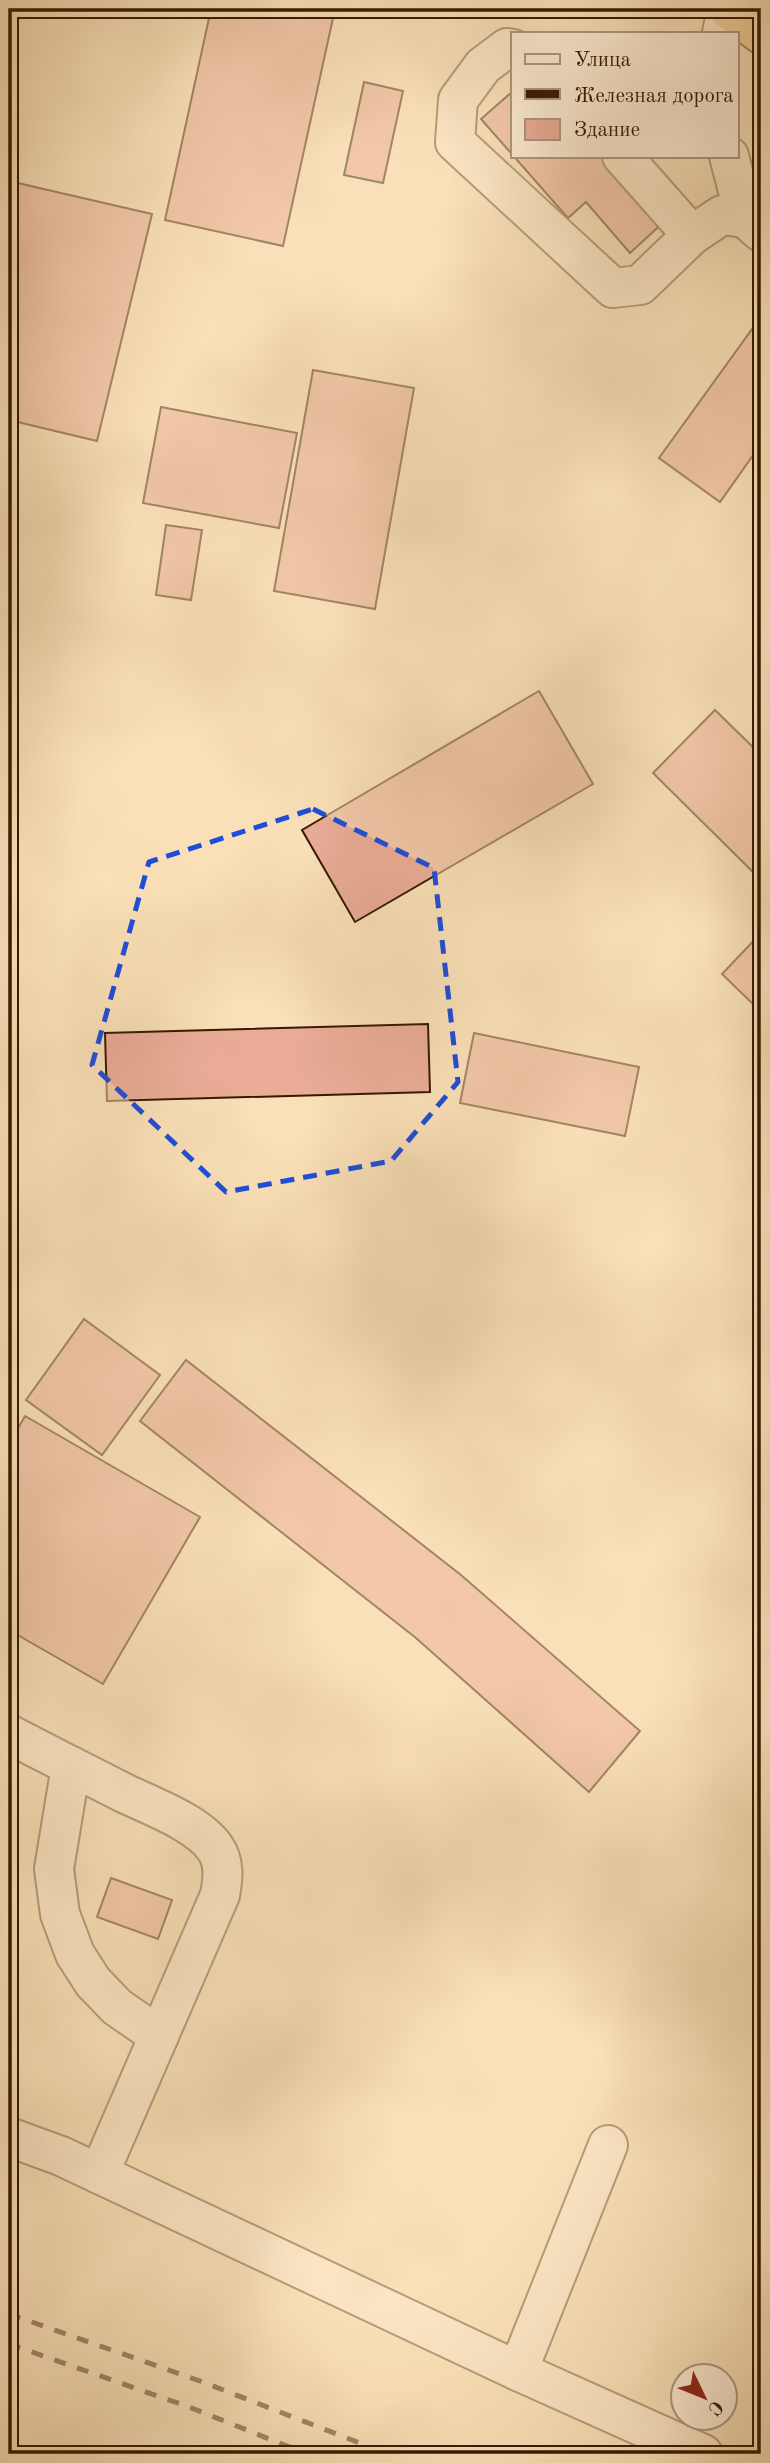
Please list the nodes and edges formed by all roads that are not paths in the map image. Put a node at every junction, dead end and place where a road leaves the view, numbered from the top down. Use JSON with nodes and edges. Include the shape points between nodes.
{"nodes":[{"id":1,"x":728,"y":9,"type":"edge"},
{"id":2,"x":722,"y":32,"type":"edge"},
{"id":3,"x":761,"y":34,"type":"edge"},
{"id":4,"x":511,"y":49,"type":"edge"},
{"id":5,"x":624,"y":158,"type":"edge"},
{"id":6,"x":730,"y":158,"type":"edge"},
{"id":7,"x":753,"y":225,"type":"edge"},
{"id":8,"x":692,"y":235,"type":"junction"},
{"id":9,"x":9,"y":1734,"type":"edge"},
{"id":10,"x":71,"y":1766,"type":"junction"},
{"id":11,"x":159,"y":2036,"type":"junction"},
{"id":12,"x":9,"y":2137,"type":"edge"},
{"id":13,"x":608,"y":2145,"type":"dead end"},
{"id":14,"x":99,"y":2174,"type":"junction"},
{"id":15,"x":518,"y":2371,"type":"junction"},
{"id":16,"x":703,"y":2454,"type":"edge"}],
"edges":[{"from":1,"to":2,"type":"street"},
{"from":1,"to":3,"type":"highway"},
{"from":4,"to":8,"type":"street","via":[[484,66],[458,100],[454,142],[614,288],[640,285]]},
{"from":5,"to":8,"type":"street"},
{"from":6,"to":7,"type":"street"},
{"from":7,"to":8,"type":"street","via":[[722,215]]},
{"from":9,"to":10,"type":"street"},
{"from":10,"to":11,"type":"street","via":[[54,1869],[60,1914],[75,1954],[93,1982],[117,2007]]},
{"from":10,"to":11,"type":"street","via":[[180,1821],[217,1851],[223,1880],[220,1895]]},
{"from":11,"to":14,"type":"street"},
{"from":12,"to":14,"type":"street"},
{"from":13,"to":15,"type":"street"},
{"from":14,"to":15,"type":"street"},
{"from":15,"to":16,"type":"street"}]}
